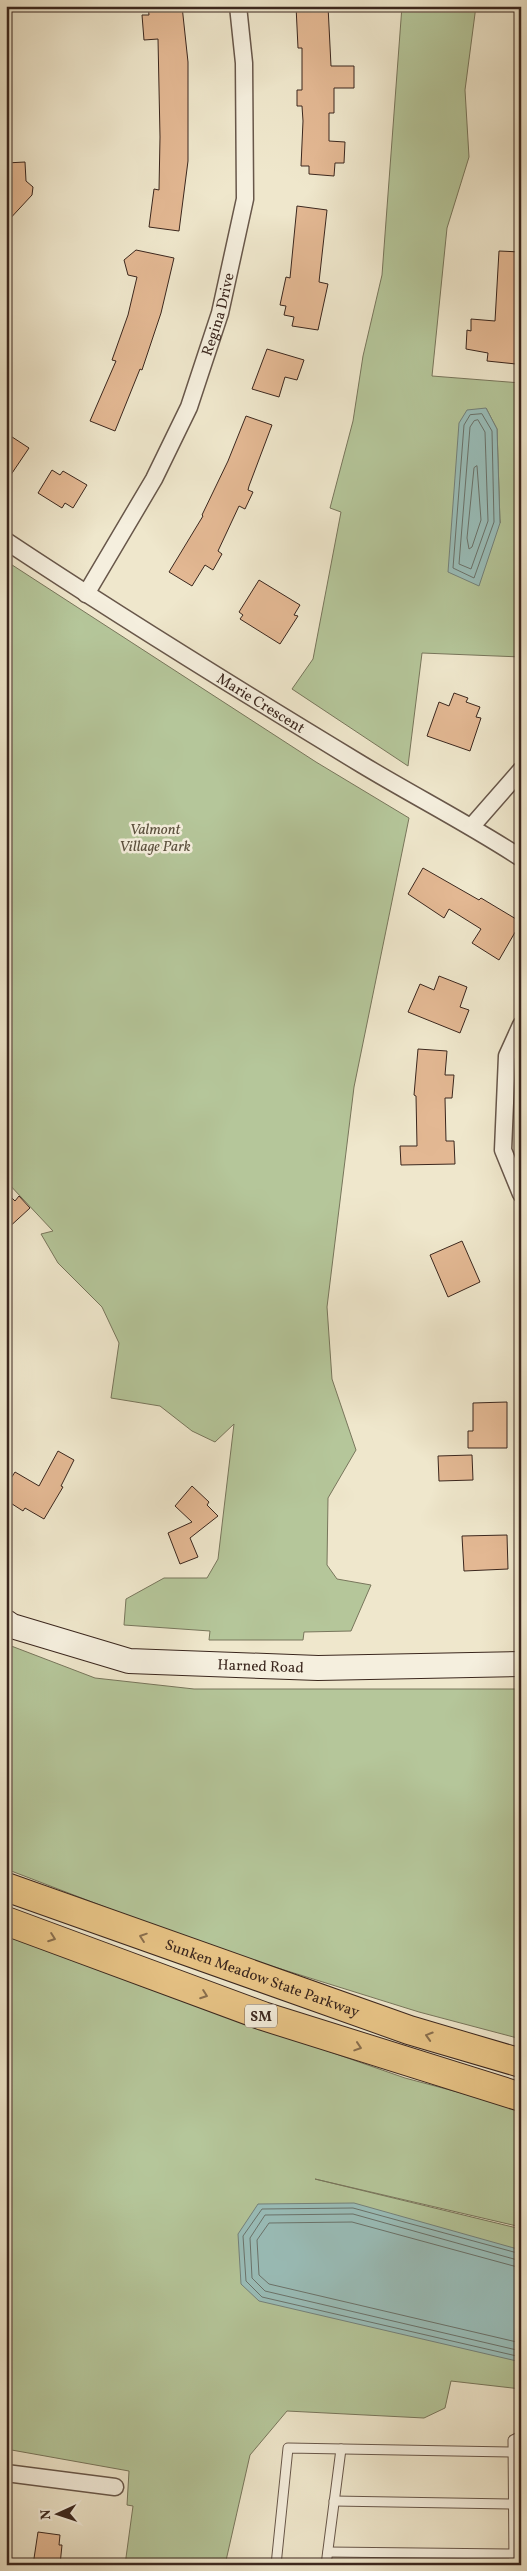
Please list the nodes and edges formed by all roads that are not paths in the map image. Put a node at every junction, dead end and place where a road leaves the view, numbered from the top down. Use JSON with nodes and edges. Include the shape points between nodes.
{"nodes":[{"id":1,"x":238,"y":6,"type":"edge"},
{"id":2,"x":6,"y":541,"type":"edge"},
{"id":3,"x":86,"y":594,"type":"junction"},
{"id":4,"x":521,"y":770,"type":"edge"},
{"id":5,"x":472,"y":826,"type":"junction"},
{"id":6,"x":521,"y":858,"type":"edge"},
{"id":7,"x":521,"y":1025,"type":"edge"},
{"id":8,"x":521,"y":1194,"type":"edge"},
{"id":9,"x":6,"y":1622,"type":"edge"},
{"id":10,"x":521,"y":1664,"type":"edge"},
{"id":11,"x":6,"y":1887,"type":"edge"},
{"id":12,"x":6,"y":1921,"type":"edge"},
{"id":13,"x":521,"y":2063,"type":"edge"},
{"id":14,"x":521,"y":2097,"type":"edge"},
{"id":15,"x":521,"y":2436,"type":"edge"},
{"id":16,"x":341,"y":2449,"type":"junction"},
{"id":17,"x":513,"y":2452,"type":"junction"},
{"id":18,"x":6,"y":2473,"type":"edge"},
{"id":19,"x":115,"y":2487,"type":"dead end"},
{"id":20,"x":334,"y":2501,"type":"junction"},
{"id":21,"x":514,"y":2504,"type":"junction"},
{"id":22,"x":328,"y":2552,"type":"junction"},
{"id":23,"x":514,"y":2554,"type":"junction"},
{"id":24,"x":276,"y":2565,"type":"edge"},
{"id":25,"x":326,"y":2565,"type":"edge"},
{"id":26,"x":514,"y":2565,"type":"edge"}],
"edges":[{"from":1,"to":3,"type":"street","name":"Regina Drive","via":[[244,63],[245,199],[220,313],[189,407],[154,479]]},
{"from":2,"to":3,"type":"street","name":"Marie Crescent"},
{"from":3,"to":5,"type":"street","name":"Marie Crescent","via":[[363,766]]},
{"from":4,"to":5,"type":"street"},
{"from":5,"to":6,"type":"street","name":"Marie Crescent"},
{"from":7,"to":8,"type":"street","via":[[507,1056],[503,1150]]},
{"from":9,"to":10,"type":"main road","name":"Harned Road","via":[[129,1661],[318,1668]]},
{"from":13,"to":11,"type":"highway","name":"Sunken Meadow State Parkway","number":"SM","one_way":true,"via":[[409,2030]]},
{"from":12,"to":14,"type":"highway","number":"SM","one_way":true,"via":[[263,2016]]},
{"from":15,"to":17,"type":"lane","via":[[513,2440]]},
{"from":16,"to":17,"type":"lane"},
{"from":16,"to":20,"type":"lane"},
{"from":16,"to":24,"type":"lane","via":[[288,2448]]},
{"from":17,"to":21,"type":"lane"},
{"from":18,"to":19,"type":"street"},
{"from":20,"to":21,"type":"lane"},
{"from":20,"to":22,"type":"lane"},
{"from":21,"to":23,"type":"lane"},
{"from":22,"to":23,"type":"lane"},
{"from":22,"to":25,"type":"lane"},
{"from":23,"to":26,"type":"lane"}]}
